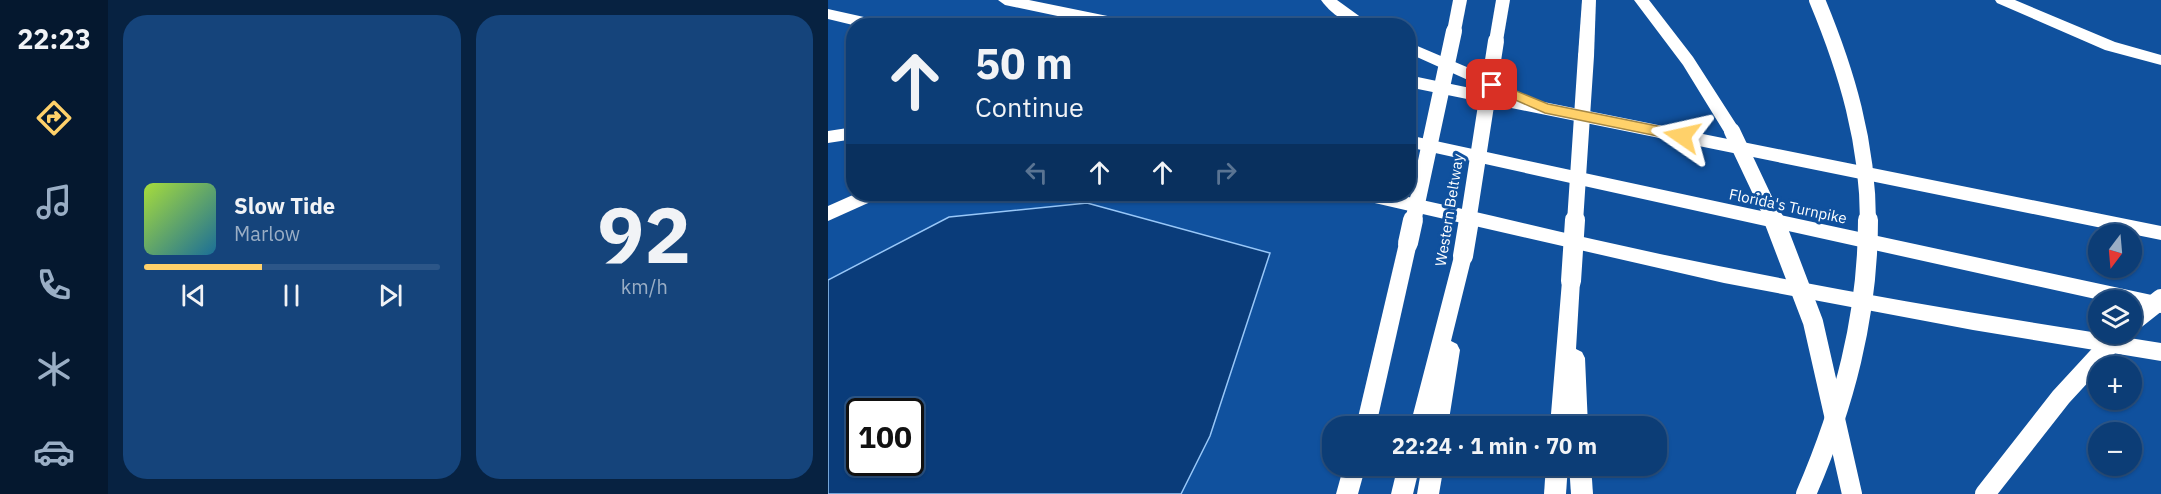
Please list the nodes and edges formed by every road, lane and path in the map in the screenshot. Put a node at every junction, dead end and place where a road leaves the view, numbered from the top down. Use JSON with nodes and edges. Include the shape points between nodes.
{"nodes":[{"id":1,"x":1005,"y":0,"type":"edge"},
{"id":2,"x":1328,"y":0,"type":"edge"},
{"id":3,"x":1460,"y":0,"type":"edge"},
{"id":4,"x":1503,"y":0,"type":"edge"},
{"id":5,"x":1589,"y":0,"type":"edge"},
{"id":6,"x":1641,"y":0,"type":"edge"},
{"id":7,"x":1817,"y":0,"type":"edge"},
{"id":8,"x":2002,"y":0,"type":"edge"},
{"id":9,"x":828,"y":14,"type":"edge"},
{"id":10,"x":846,"y":18,"type":"edge"},
{"id":11,"x":1093,"y":18,"type":"edge"},
{"id":12,"x":1352,"y":18,"type":"edge"},
{"id":13,"x":1416,"y":51,"type":"edge"},
{"id":14,"x":2161,"y":60,"type":"edge"},
{"id":15,"x":1416,"y":83,"type":"edge"},
{"id":16,"x":1545,"y":108,"type":"junction"},
{"id":17,"x":846,"y":134,"type":"edge"},
{"id":18,"x":828,"y":137,"type":"edge"},
{"id":19,"x":1416,"y":143,"type":"edge"},
{"id":20,"x":856,"y":201,"type":"edge"},
{"id":21,"x":1397,"y":201,"type":"edge"},
{"id":22,"x":828,"y":214,"type":"edge"},
{"id":23,"x":2161,"y":233,"type":"edge"},
{"id":24,"x":1463,"y":256,"type":"junction"},
{"id":25,"x":1571,"y":281,"type":"junction"},
{"id":26,"x":2161,"y":299,"type":"edge"},
{"id":27,"x":2161,"y":305,"type":"edge"},
{"id":28,"x":2142,"y":314,"type":"edge"},
{"id":29,"x":2110,"y":344,"type":"edge"},
{"id":30,"x":2161,"y":352,"type":"edge"},
{"id":31,"x":1368,"y":416,"type":"edge"},
{"id":32,"x":1422,"y":416,"type":"edge"},
{"id":33,"x":1439,"y":416,"type":"edge"},
{"id":34,"x":1561,"y":416,"type":"edge"},
{"id":35,"x":1578,"y":416,"type":"edge"},
{"id":36,"x":1352,"y":476,"type":"edge"},
{"id":37,"x":1407,"y":476,"type":"edge"},
{"id":38,"x":1431,"y":476,"type":"edge"},
{"id":39,"x":1556,"y":476,"type":"edge"},
{"id":40,"x":1581,"y":476,"type":"edge"},
{"id":41,"x":1347,"y":494,"type":"edge"},
{"id":42,"x":1402,"y":494,"type":"edge"},
{"id":43,"x":1428,"y":494,"type":"edge"},
{"id":44,"x":1555,"y":494,"type":"edge"},
{"id":45,"x":1582,"y":494,"type":"edge"},
{"id":46,"x":1806,"y":494,"type":"edge"},
{"id":47,"x":1852,"y":494,"type":"edge"},
{"id":48,"x":1985,"y":494,"type":"edge"}],
"edges":[{"from":1,"to":11,"type":"highway"},
{"from":2,"to":12,"type":"highway"},
{"from":3,"to":31,"type":"highway","bridge":true},
{"from":4,"to":24,"type":"highway","name":"Western Beltway","bridge":true},
{"from":5,"to":25,"type":"highway","bridge":true},
{"from":6,"to":47,"type":"highway","bridge":true,"via":[[1688,61],[1725,121],[1770,209],[1814,322]]},
{"from":7,"to":46,"type":"highway","bridge":true,"via":[[1854,100],[1865,155],[1870,212],[1868,271],[1859,338],[1840,413]]},
{"from":8,"to":14,"type":"highway","via":[[2110,46]]},
{"from":9,"to":10,"type":"highway"},
{"from":13,"to":16,"type":"highway"},
{"from":15,"to":16,"type":"highway"},
{"from":16,"to":23,"type":"highway"},
{"from":17,"to":18,"type":"highway"},
{"from":19,"to":27,"type":"highway","name":"Florida's Turnpike"},
{"from":20,"to":22,"type":"highway"},
{"from":21,"to":30,"type":"highway","via":[[1836,297]]},
{"from":24,"to":32,"type":"highway"},
{"from":24,"to":33,"type":"highway","name":"Western Beltway"},
{"from":25,"to":34,"type":"highway"},
{"from":25,"to":35,"type":"highway"},
{"from":26,"to":28,"type":"highway","bridge":true},
{"from":29,"to":48,"type":"highway","bridge":true,"via":[[2061,397]]},
{"from":36,"to":41,"type":"highway"},
{"from":37,"to":42,"type":"highway"},
{"from":38,"to":43,"type":"highway"},
{"from":39,"to":44,"type":"highway"},
{"from":40,"to":45,"type":"highway"}]}
